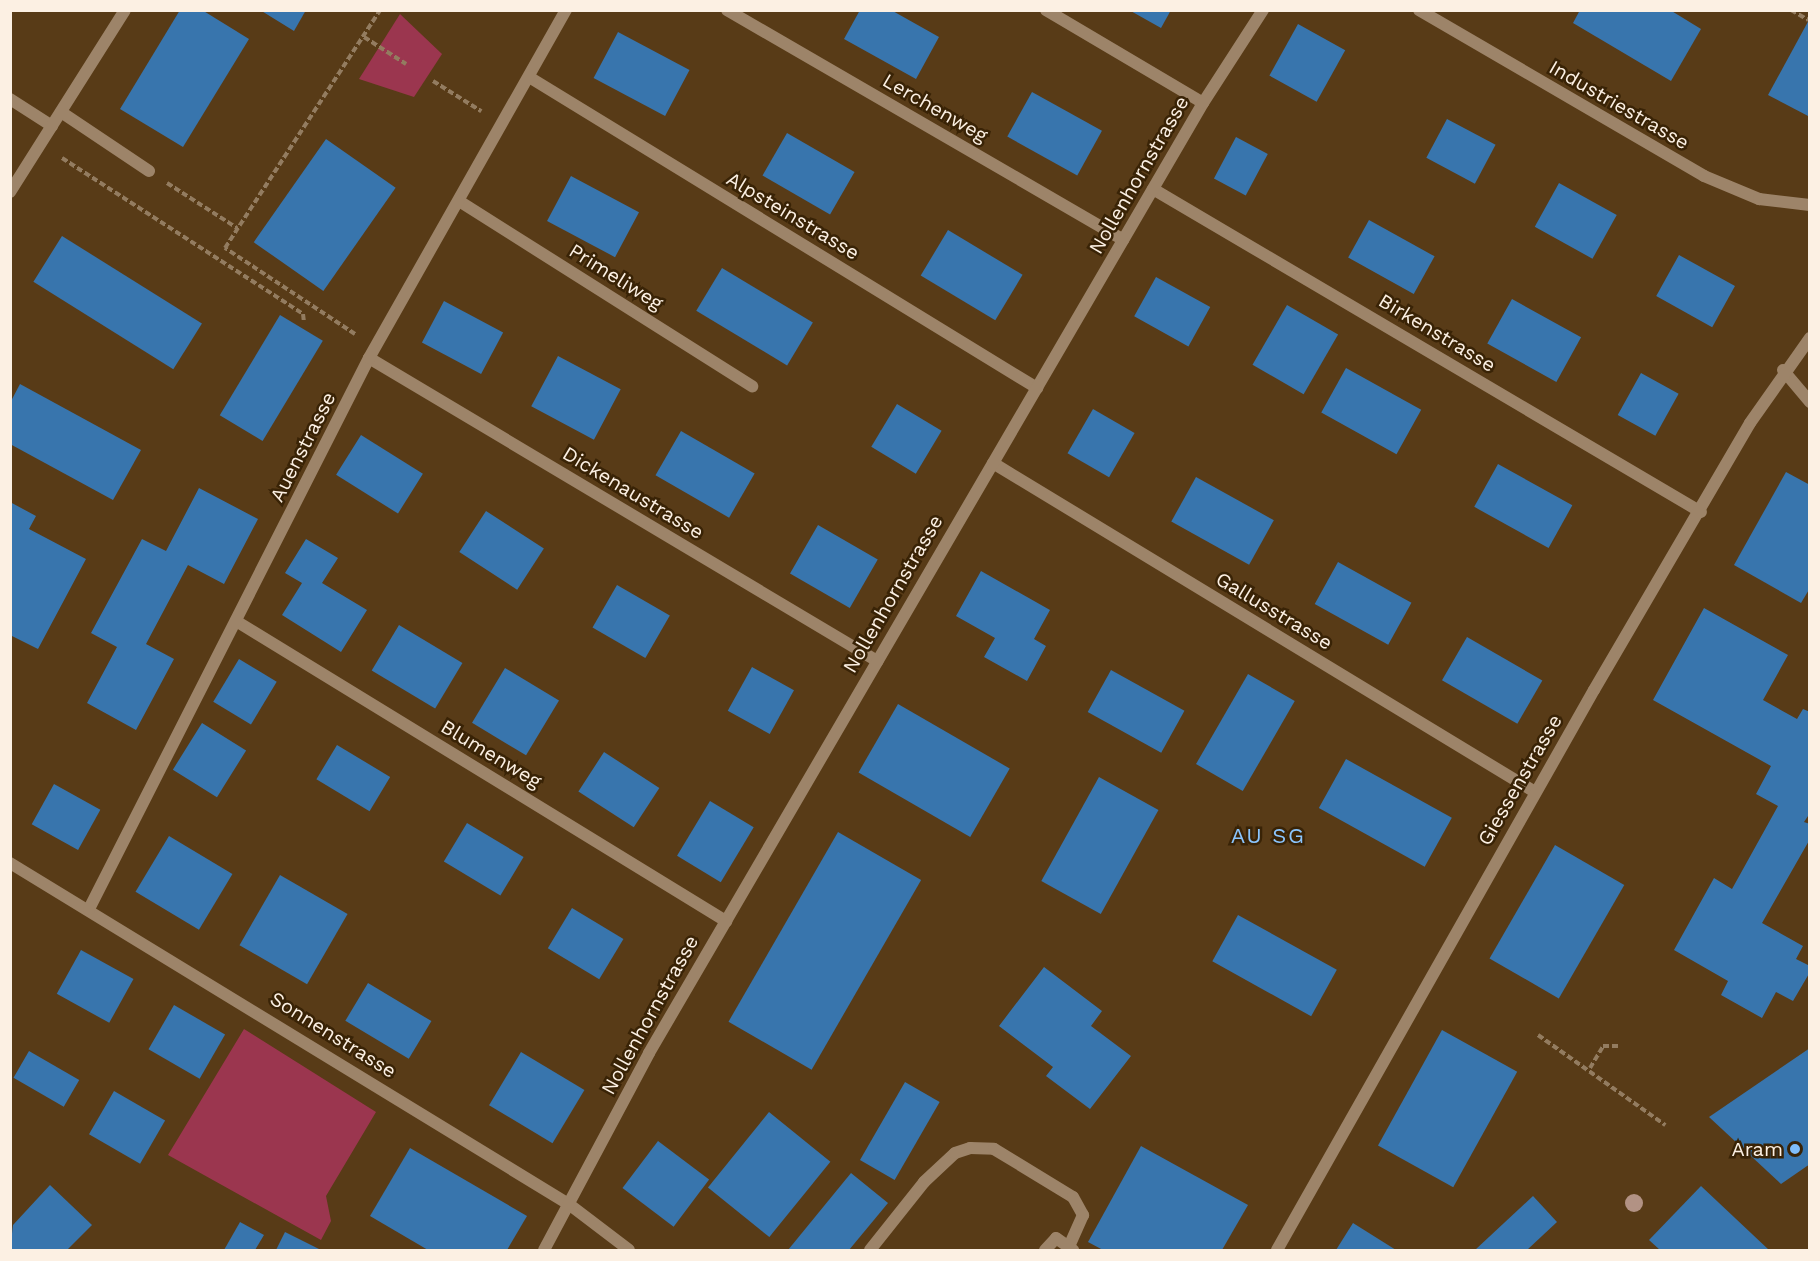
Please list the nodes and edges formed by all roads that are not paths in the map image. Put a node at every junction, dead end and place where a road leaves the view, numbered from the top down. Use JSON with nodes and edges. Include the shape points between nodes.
{"nodes":[{"id":1,"x":125,"y":10,"type":"edge"},
{"id":2,"x":567,"y":10,"type":"edge"},
{"id":3,"x":727,"y":10,"type":"edge"},
{"id":4,"x":1046,"y":10,"type":"edge"},
{"id":5,"x":1263,"y":10,"type":"edge"},
{"id":6,"x":1419,"y":10,"type":"edge"},
{"id":7,"x":529,"y":77,"type":"junction"},
{"id":8,"x":10,"y":99,"type":"edge"},
{"id":9,"x":1203,"y":103,"type":"junction"},
{"id":10,"x":61,"y":112,"type":"junction"},
{"id":11,"x":52,"y":126,"type":"junction"},
{"id":12,"x":149,"y":171,"type":"road end"},
{"id":13,"x":1153,"y":189,"type":"junction"},
{"id":14,"x":10,"y":192,"type":"edge"},
{"id":15,"x":459,"y":201,"type":"junction"},
{"id":16,"x":1809,"y":205,"type":"edge"},
{"id":17,"x":1123,"y":240,"type":"junction"},
{"id":18,"x":1809,"y":338,"type":"edge"},
{"id":19,"x":373,"y":353,"type":"junction"},
{"id":20,"x":1784,"y":370,"type":"junction"},
{"id":21,"x":752,"y":386,"type":"dead end"},
{"id":22,"x":1037,"y":388,"type":"junction"},
{"id":23,"x":1809,"y":402,"type":"edge"},
{"id":24,"x":993,"y":463,"type":"junction"},
{"id":25,"x":1701,"y":512,"type":"junction"},
{"id":26,"x":236,"y":621,"type":"junction"},
{"id":27,"x":877,"y":661,"type":"junction"},
{"id":28,"x":1535,"y":792,"type":"junction"},
{"id":29,"x":10,"y":863,"type":"edge"},
{"id":30,"x":89,"y":909,"type":"junction"},
{"id":31,"x":726,"y":921,"type":"junction"},
{"id":32,"x":570,"y":1205,"type":"junction"},
{"id":33,"x":1071,"y":1249,"type":"edge"},
{"id":34,"x":544,"y":1251,"type":"edge"},
{"id":35,"x":629,"y":1251,"type":"edge"},
{"id":36,"x":870,"y":1251,"type":"edge"},
{"id":37,"x":1045,"y":1251,"type":"edge"},
{"id":38,"x":1277,"y":1251,"type":"edge"}],
"edges":[{"from":1,"to":10,"type":"street"},
{"from":2,"to":7,"type":"street","name":"Auenstrasse"},
{"from":3,"to":17,"type":"street","name":"Lerchenweg"},
{"from":4,"to":9,"type":"street"},
{"from":5,"to":9,"type":"street","name":"Nollenhornstrasse"},
{"from":6,"to":16,"type":"street","name":"Industriestrasse","via":[[1704,176],[1760,199]]},
{"from":7,"to":15,"type":"street","name":"Auenstrasse"},
{"from":7,"to":22,"type":"street","name":"Alpsteinstrasse"},
{"from":8,"to":11,"type":"street"},
{"from":9,"to":13,"type":"street","name":"Nollenhornstrasse"},
{"from":10,"to":11,"type":"street"},
{"from":10,"to":12,"type":"street"},
{"from":11,"to":14,"type":"street"},
{"from":13,"to":17,"type":"street","name":"Nollenhornstrasse"},
{"from":13,"to":25,"type":"street","name":"Birkenstrasse"},
{"from":15,"to":19,"type":"street","name":"Auenstrasse"},
{"from":15,"to":21,"type":"street","name":"Primeliweg"},
{"from":17,"to":22,"type":"street","name":"Nollenhornstrasse"},
{"from":18,"to":20,"type":"street","name":"Giessenstrasse"},
{"from":19,"to":26,"type":"street","name":"Auenstrasse"},
{"from":19,"to":27,"type":"street","name":"Dickenaustrasse"},
{"from":20,"to":23,"type":"street"},
{"from":20,"to":25,"type":"street","name":"Giessenstrasse"},
{"from":22,"to":24,"type":"street","name":"Nollenhornstrasse"},
{"from":24,"to":27,"type":"street","name":"Nollenhornstrasse"},
{"from":24,"to":28,"type":"street","name":"Gallusstrasse"},
{"from":25,"to":28,"type":"street","name":"Giessenstrasse"},
{"from":26,"to":30,"type":"street","name":"Auenstrasse"},
{"from":26,"to":31,"type":"street","name":"Blumenweg"},
{"from":27,"to":31,"type":"street","name":"Nollenhornstrasse"},
{"from":28,"to":38,"type":"street","name":"Giessenstrasse"},
{"from":29,"to":30,"type":"street","name":"Sonnenstrasse"},
{"from":30,"to":32,"type":"street","name":"Sonnenstrasse"},
{"from":31,"to":32,"type":"street","name":"Nollenhornstrasse","via":[[649,1053]]},
{"from":32,"to":34,"type":"street","name":"Nollenhornstrasse"},
{"from":32,"to":35,"type":"street","name":"Sonnenstrasse"},
{"from":33,"to":36,"type":"street","via":[[1083,1215],[1073,1197],[994,1149],[970,1148],[955,1153],[924,1182]]},
{"from":33,"to":37,"type":"street","via":[[1056,1238]]}]}
